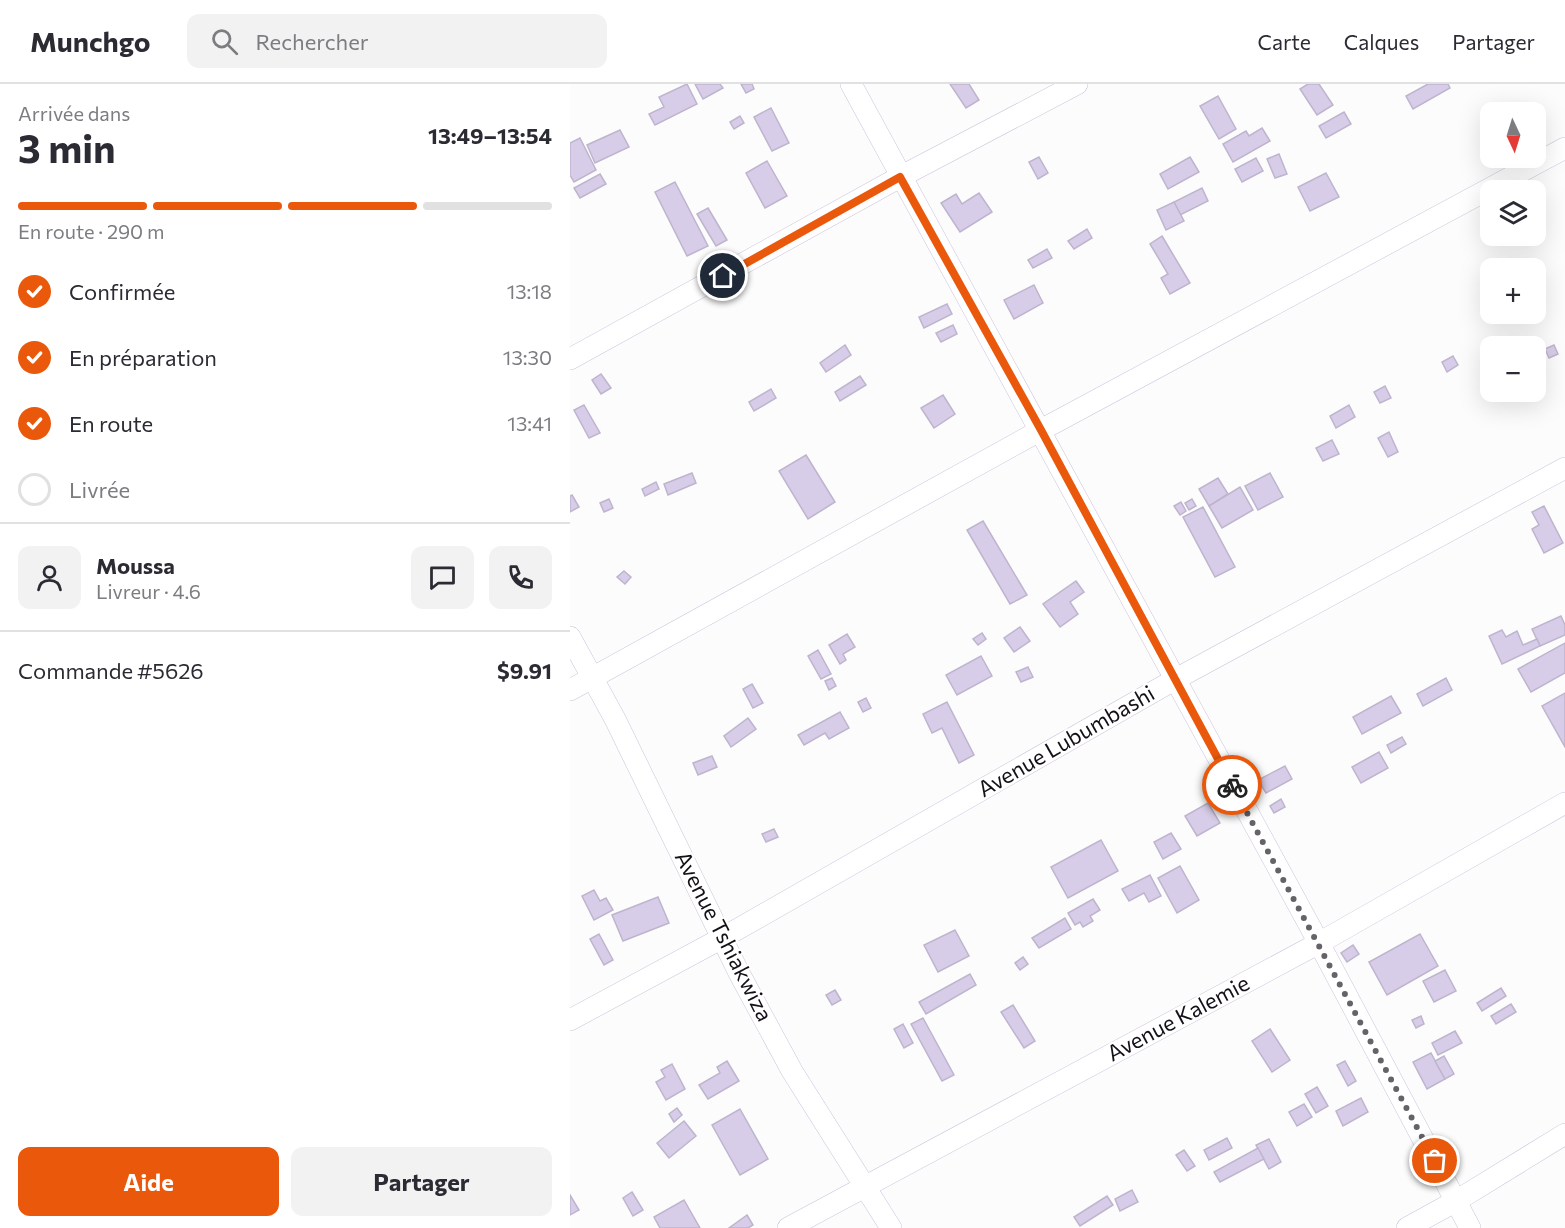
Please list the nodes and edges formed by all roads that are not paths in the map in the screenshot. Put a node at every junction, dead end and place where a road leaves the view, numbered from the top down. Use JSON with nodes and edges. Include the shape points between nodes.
{"nodes":[{"id":1,"x":851,"y":84,"type":"edge"},
{"id":2,"x":1077,"y":84,"type":"edge"},
{"id":3,"x":1565,"y":148,"type":"edge"},
{"id":4,"x":900,"y":177,"type":"junction"},
{"id":5,"x":570,"y":359,"type":"edge"},
{"id":6,"x":1041,"y":430,"type":"junction"},
{"id":7,"x":1565,"y":468,"type":"edge"},
{"id":8,"x":570,"y":637,"type":"edge"},
{"id":9,"x":593,"y":678,"type":"junction"},
{"id":10,"x":1174,"y":680,"type":"junction"},
{"id":11,"x":570,"y":690,"type":"edge"},
{"id":12,"x":1565,"y":803,"type":"edge"},
{"id":13,"x":724,"y":937,"type":"junction"},
{"id":14,"x":1319,"y":943,"type":"junction"},
{"id":15,"x":570,"y":1020,"type":"edge"},
{"id":16,"x":1565,"y":1134,"type":"edge"},
{"id":17,"x":865,"y":1186,"type":"junction"},
{"id":18,"x":1456,"y":1201,"type":"junction"},
{"id":19,"x":788,"y":1228,"type":"edge"},
{"id":20,"x":891,"y":1228,"type":"edge"},
{"id":21,"x":1407,"y":1228,"type":"edge"},
{"id":22,"x":1470,"y":1228,"type":"edge"}],
"edges":[{"from":1,"to":4,"type":"street"},
{"from":2,"to":4,"type":"street"},
{"from":3,"to":6,"type":"street"},
{"from":4,"to":5,"type":"street"},
{"from":4,"to":6,"type":"street"},
{"from":6,"to":9,"type":"street"},
{"from":6,"to":10,"type":"street"},
{"from":7,"to":10,"type":"street","name":"Avenue Lubumbashi"},
{"from":8,"to":9,"type":"street","name":"Avenue Tshiakwiza"},
{"from":9,"to":11,"type":"street"},
{"from":9,"to":13,"type":"street","name":"Avenue Tshiakwiza"},
{"from":10,"to":13,"type":"street","name":"Avenue Lubumbashi"},
{"from":10,"to":14,"type":"street"},
{"from":12,"to":14,"type":"street","name":"Avenue Kalemie"},
{"from":13,"to":15,"type":"street","name":"Avenue Lubumbashi"},
{"from":13,"to":17,"type":"street","name":"Avenue Tshiakwiza","via":[[792,1071]]},
{"from":14,"to":17,"type":"street","name":"Avenue Kalemie"},
{"from":14,"to":18,"type":"street"},
{"from":16,"to":18,"type":"street"},
{"from":17,"to":19,"type":"street","name":"Avenue Kalemie"},
{"from":17,"to":20,"type":"street","name":"Avenue Tshiakwiza"},
{"from":18,"to":21,"type":"street"},
{"from":18,"to":22,"type":"street"}]}
